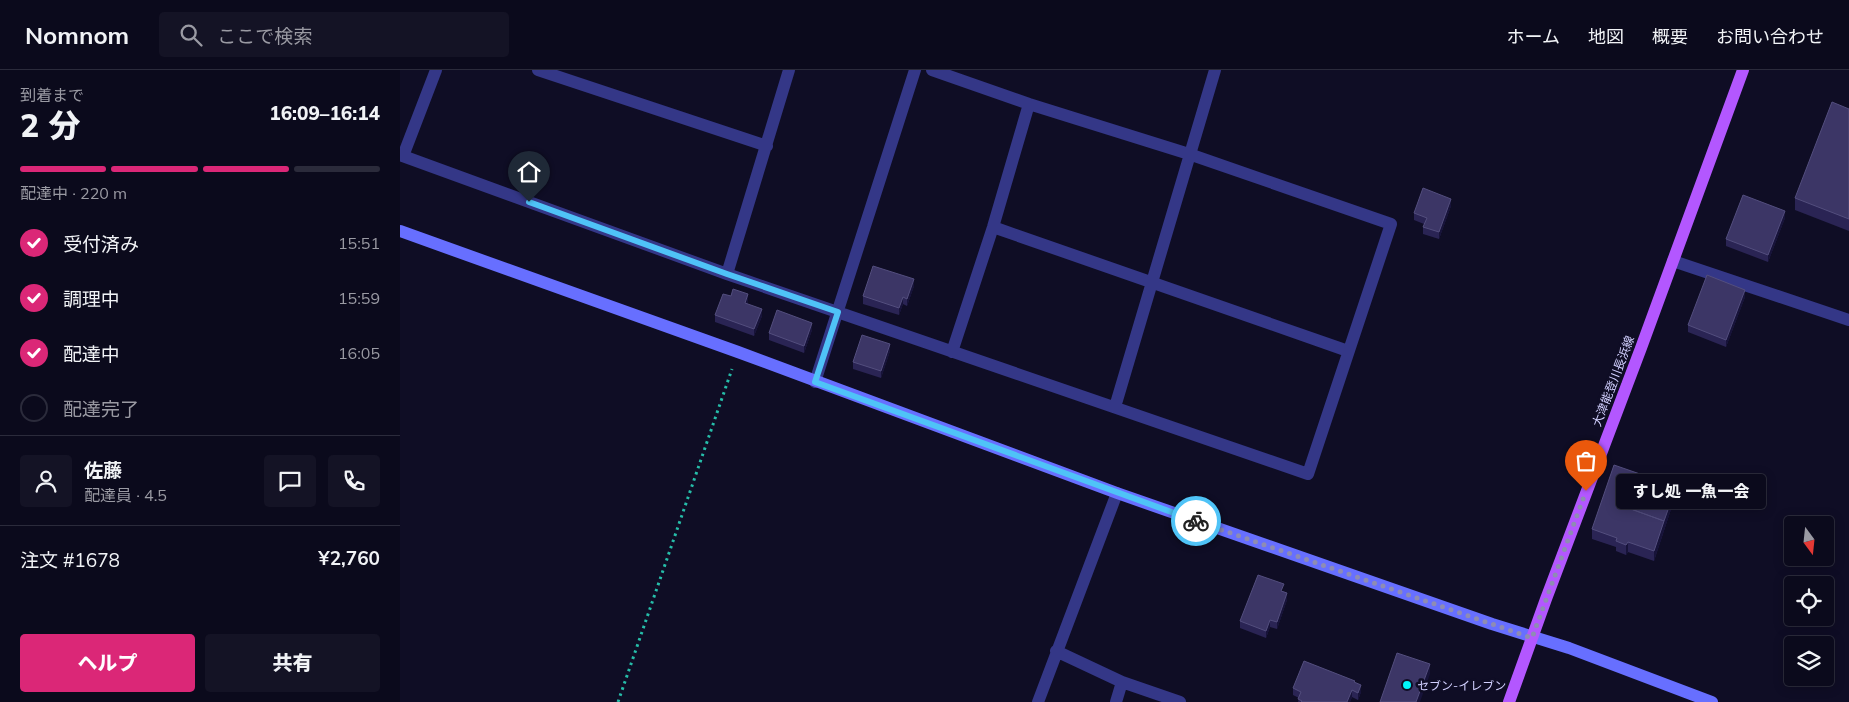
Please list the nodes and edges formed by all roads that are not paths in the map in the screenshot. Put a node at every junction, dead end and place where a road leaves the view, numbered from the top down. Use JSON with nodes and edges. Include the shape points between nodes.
{"nodes":[{"id":1,"x":436,"y":70,"type":"edge"},
{"id":2,"x":538,"y":70,"type":"edge"},
{"id":3,"x":789,"y":70,"type":"edge"},
{"id":4,"x":915,"y":70,"type":"edge"},
{"id":5,"x":932,"y":70,"type":"edge"},
{"id":6,"x":1215,"y":70,"type":"edge"},
{"id":7,"x":1743,"y":70,"type":"edge"},
{"id":8,"x":1029,"y":104,"type":"junction"},
{"id":9,"x":767,"y":146,"type":"junction"},
{"id":10,"x":1189,"y":154,"type":"junction"},
{"id":11,"x":401,"y":156,"type":"edge"},
{"id":12,"x":993,"y":227,"type":"junction"},
{"id":13,"x":400,"y":231,"type":"edge"},
{"id":14,"x":1673,"y":261,"type":"junction"},
{"id":15,"x":727,"y":274,"type":"junction"},
{"id":16,"x":1151,"y":282,"type":"junction"},
{"id":17,"x":838,"y":312,"type":"junction"},
{"id":18,"x":1849,"y":320,"type":"edge"},
{"id":19,"x":1348,"y":351,"type":"junction"},
{"id":20,"x":952,"y":352,"type":"junction"},
{"id":21,"x":815,"y":382,"type":"junction"},
{"id":22,"x":1115,"y":407,"type":"junction"},
{"id":23,"x":1117,"y":493,"type":"junction"},
{"id":24,"x":1532,"y":638,"type":"junction"},
{"id":25,"x":1056,"y":651,"type":"junction"},
{"id":26,"x":1122,"y":682,"type":"junction"},
{"id":27,"x":1038,"y":702,"type":"edge"},
{"id":28,"x":1116,"y":702,"type":"edge"},
{"id":29,"x":1180,"y":702,"type":"edge"},
{"id":30,"x":1509,"y":702,"type":"edge"},
{"id":31,"x":1712,"y":702,"type":"edge"}],
"edges":[{"from":1,"to":11,"type":"street"},
{"from":2,"to":9,"type":"street"},
{"from":3,"to":9,"type":"street"},
{"from":4,"to":17,"type":"street"},
{"from":5,"to":8,"type":"street"},
{"from":6,"to":10,"type":"street"},
{"from":7,"to":14,"type":"main road","name":"大津能登川長浜線"},
{"from":8,"to":10,"type":"street"},
{"from":8,"to":12,"type":"street"},
{"from":9,"to":15,"type":"street"},
{"from":10,"to":16,"type":"street"},
{"from":10,"to":19,"type":"street","via":[[1391,224]]},
{"from":11,"to":15,"type":"street"},
{"from":12,"to":16,"type":"street"},
{"from":12,"to":20,"type":"street"},
{"from":13,"to":21,"type":"street"},
{"from":14,"to":18,"type":"street"},
{"from":14,"to":24,"type":"main road","name":"大津能登川長浜線"},
{"from":15,"to":17,"type":"street"},
{"from":16,"to":19,"type":"street"},
{"from":16,"to":22,"type":"street"},
{"from":17,"to":20,"type":"street"},
{"from":17,"to":21,"type":"street"},
{"from":19,"to":22,"type":"street","via":[[1308,474]]},
{"from":20,"to":22,"type":"street"},
{"from":21,"to":23,"type":"street"},
{"from":23,"to":24,"type":"street"},
{"from":23,"to":25,"type":"street"},
{"from":24,"to":30,"type":"main road","name":"大津能登川長浜線"},
{"from":24,"to":31,"type":"street","via":[[1569,648]]},
{"from":25,"to":26,"type":"street"},
{"from":25,"to":27,"type":"street"},
{"from":26,"to":28,"type":"street"},
{"from":26,"to":29,"type":"street"}]}
